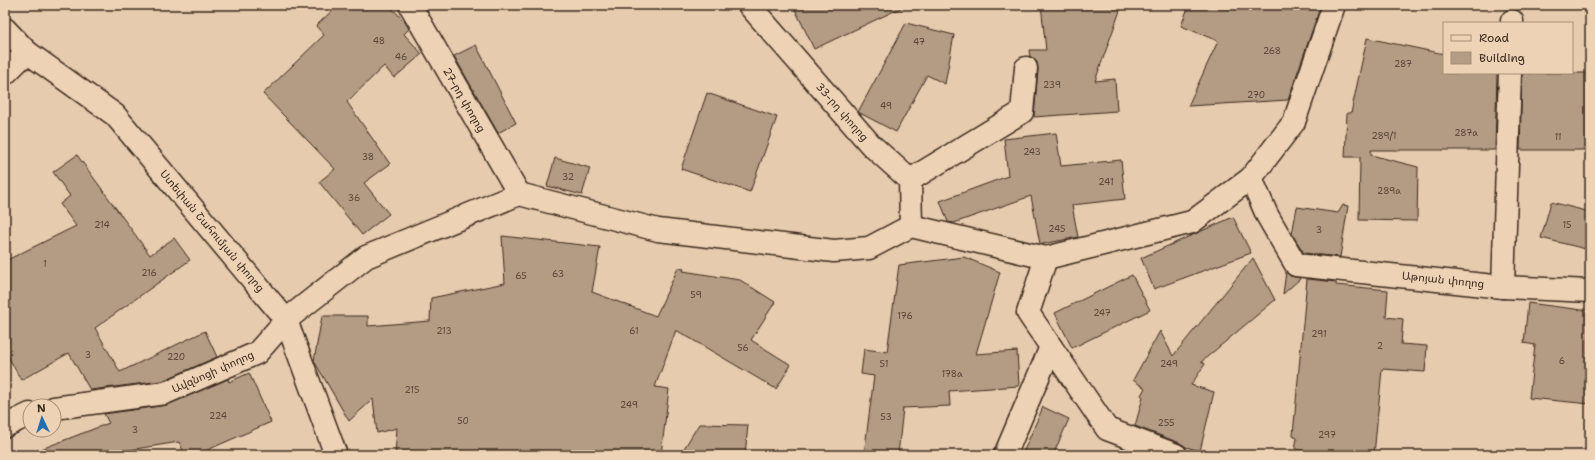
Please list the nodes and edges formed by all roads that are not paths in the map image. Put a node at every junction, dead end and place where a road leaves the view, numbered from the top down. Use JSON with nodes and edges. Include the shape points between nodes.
{"nodes":[{"id":1,"x":410,"y":5,"type":"edge"},
{"id":2,"x":749,"y":5,"type":"edge"},
{"id":3,"x":1334,"y":5,"type":"edge"},
{"id":4,"x":5,"y":29,"type":"edge"},
{"id":5,"x":27,"y":52,"type":"junction"},
{"id":6,"x":1026,"y":68,"type":"dead end"},
{"id":7,"x":5,"y":74,"type":"edge"},
{"id":8,"x":1510,"y":74,"type":"edge"},
{"id":9,"x":1251,"y":178,"type":"junction"},
{"id":10,"x":910,"y":180,"type":"junction"},
{"id":11,"x":519,"y":194,"type":"junction"},
{"id":12,"x":910,"y":226,"type":"junction"},
{"id":13,"x":1046,"y":258,"type":"junction"},
{"id":14,"x":1503,"y":287,"type":"junction"},
{"id":15,"x":1590,"y":291,"type":"edge"},
{"id":16,"x":286,"y":320,"type":"junction"},
{"id":17,"x":1051,"y":347,"type":"junction"},
{"id":18,"x":62,"y":407,"type":"edge"},
{"id":19,"x":22,"y":418,"type":"edge"},
{"id":20,"x":5,"y":426,"type":"edge"},
{"id":21,"x":336,"y":455,"type":"edge"},
{"id":22,"x":1005,"y":455,"type":"edge"},
{"id":23,"x":1176,"y":455,"type":"edge"}],
"edges":[{"from":1,"to":11,"type":"main road","name":"27-րդ փողոց"},
{"from":2,"to":10,"type":"main road","name":"33-րդ փողոց","via":[[871,145]]},
{"from":3,"to":9,"type":"main road","via":[[1294,122]]},
{"from":4,"to":5,"type":"main road","name":"Ստեփան Շահումյան փողոց"},
{"from":5,"to":7,"type":"main road"},
{"from":5,"to":16,"type":"main road","name":"Ստեփան Շահումյան փողոց","via":[[116,116]]},
{"from":6,"to":10,"type":"main road","via":[[1022,112]]},
{"from":8,"to":14,"type":"main road"},
{"from":9,"to":13,"type":"main road","via":[[1192,222]]},
{"from":9,"to":14,"type":"main road","name":"Աթոյան փողոց","via":[[1266,215],[1296,265]]},
{"from":10,"to":12,"type":"main road"},
{"from":11,"to":12,"type":"main road","via":[[658,230],[834,250],[869,248]]},
{"from":11,"to":16,"type":"main road","name":"Ավզնոցի փողոց","via":[[366,257]]},
{"from":12,"to":13,"type":"main road"},
{"from":13,"to":17,"type":"main road","via":[[1028,313]]},
{"from":14,"to":15,"type":"main road","name":"Աթոյան փողոց"},
{"from":16,"to":18,"type":"main road","name":"Ավզնոցի փողոց","via":[[257,353],[165,393]]},
{"from":16,"to":21,"type":"main road","name":"Ստեփան Շահումյան փողոց"},
{"from":17,"to":22,"type":"main road"},
{"from":17,"to":23,"type":"main road","via":[[1107,429]]},
{"from":19,"to":20,"type":"main road"}]}
